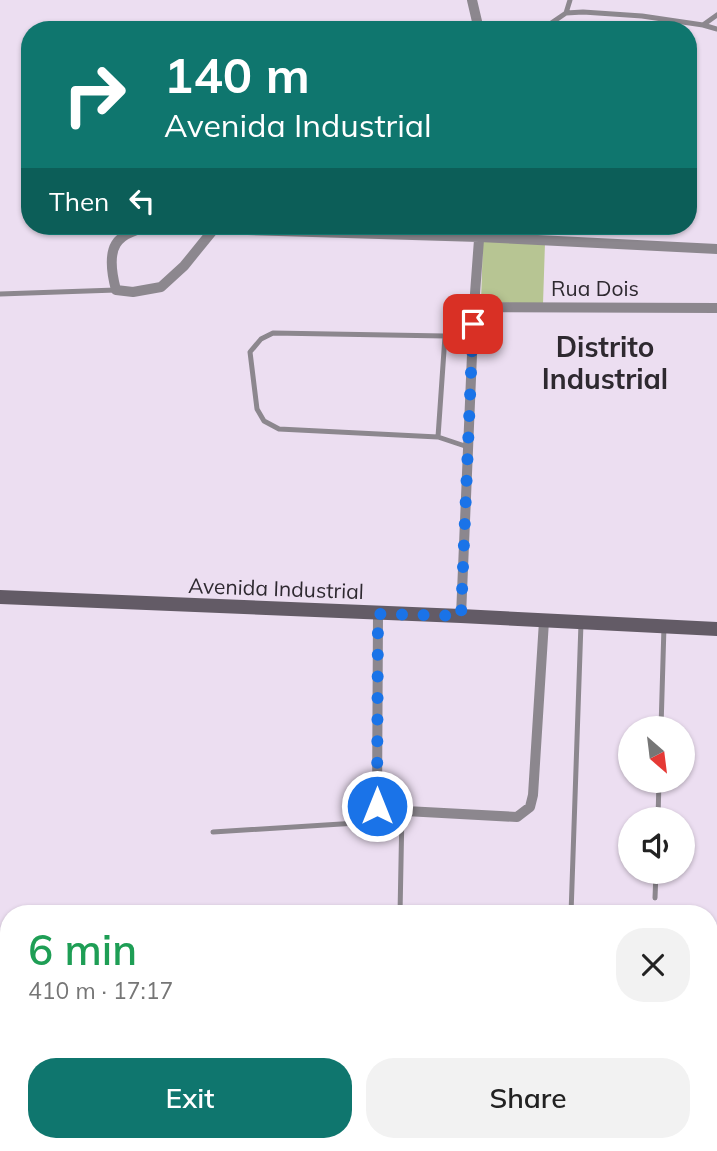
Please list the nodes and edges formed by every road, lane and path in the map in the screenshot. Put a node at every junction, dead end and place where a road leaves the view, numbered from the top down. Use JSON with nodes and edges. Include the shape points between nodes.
{"nodes":[{"id":1,"x":471,"y":0,"type":"edge"},
{"id":2,"x":570,"y":0,"type":"edge"},
{"id":3,"x":566,"y":13,"type":"junction"},
{"id":4,"x":717,"y":15,"type":"edge"},
{"id":5,"x":477,"y":21,"type":"edge"},
{"id":6,"x":554,"y":21,"type":"edge"},
{"id":7,"x":675,"y":21,"type":"edge"},
{"id":8,"x":697,"y":24,"type":"edge"},
{"id":9,"x":702,"y":25,"type":"junction"},
{"id":10,"x":717,"y":29,"type":"edge"},
{"id":11,"x":123,"y":235,"type":"edge"},
{"id":12,"x":209,"y":235,"type":"edge"},
{"id":13,"x":479,"y":235,"type":"edge"},
{"id":14,"x":532,"y":235,"type":"edge"},
{"id":15,"x":717,"y":249,"type":"edge"},
{"id":16,"x":116,"y":290,"type":"junction"},
{"id":17,"x":0,"y":295,"type":"edge"},
{"id":18,"x":474,"y":307,"type":"junction"},
{"id":19,"x":717,"y":308,"type":"edge"},
{"id":20,"x":473,"y":324,"type":"junction"},
{"id":21,"x":444,"y":336,"type":"junction"},
{"id":22,"x":438,"y":437,"type":"junction"},
{"id":23,"x":468,"y":447,"type":"junction"},
{"id":24,"x":0,"y":597,"type":"edge"},
{"id":25,"x":378,"y":614,"type":"junction"},
{"id":26,"x":461,"y":616,"type":"junction"},
{"id":27,"x":544,"y":621,"type":"junction"},
{"id":28,"x":581,"y":622,"type":"junction"},
{"id":29,"x":664,"y":626,"type":"junction"},
{"id":30,"x":717,"y":629,"type":"edge"},
{"id":31,"x":661,"y":716,"type":"edge"},
{"id":32,"x":377,"y":806,"type":"junction"},
{"id":33,"x":402,"y":811,"type":"junction"},
{"id":34,"x":213,"y":832,"type":"dead end"},
{"id":35,"x":656,"y":884,"type":"edge"},
{"id":36,"x":655,"y":898,"type":"dead end"},
{"id":37,"x":400,"y":905,"type":"edge"},
{"id":38,"x":571,"y":905,"type":"edge"}],
"edges":[{"from":1,"to":5,"type":"street"},
{"from":2,"to":3,"type":"lane"},
{"from":3,"to":6,"type":"lane"},
{"from":3,"to":7,"type":"lane"},
{"from":4,"to":9,"type":"lane"},
{"from":8,"to":9,"type":"lane"},
{"from":9,"to":10,"type":"lane"},
{"from":11,"to":16,"type":"street","via":[[111,257]]},
{"from":12,"to":16,"type":"street","via":[[161,287]]},
{"from":13,"to":18,"type":"street"},
{"from":14,"to":15,"type":"street","name":"Rua Dois"},
{"from":16,"to":17,"type":"lane"},
{"from":18,"to":19,"type":"street","name":"Rua Dois"},
{"from":18,"to":20,"type":"street"},
{"from":20,"to":21,"type":"lane"},
{"from":20,"to":23,"type":"street"},
{"from":21,"to":22,"type":"lane"},
{"from":21,"to":22,"type":"lane","via":[[273,333],[250,352],[257,409],[264,421],[279,429]]},
{"from":22,"to":23,"type":"lane"},
{"from":23,"to":26,"type":"street"},
{"from":24,"to":25,"type":"street","name":"Avenida Industrial"},
{"from":25,"to":26,"type":"street","name":"Avenida Industrial"},
{"from":25,"to":32,"type":"street"},
{"from":26,"to":27,"type":"street","name":"Avenida Industrial"},
{"from":27,"to":28,"type":"street","name":"Avenida Industrial"},
{"from":27,"to":33,"type":"street","via":[[530,807],[517,817]]},
{"from":28,"to":29,"type":"street","name":"Avenida Industrial"},
{"from":28,"to":38,"type":"lane"},
{"from":29,"to":30,"type":"street","name":"Avenida Industrial"},
{"from":29,"to":31,"type":"lane"},
{"from":32,"to":33,"type":"street"},
{"from":32,"to":34,"type":"lane","via":[[356,823]]},
{"from":33,"to":37,"type":"lane"},
{"from":35,"to":36,"type":"lane"}]}
